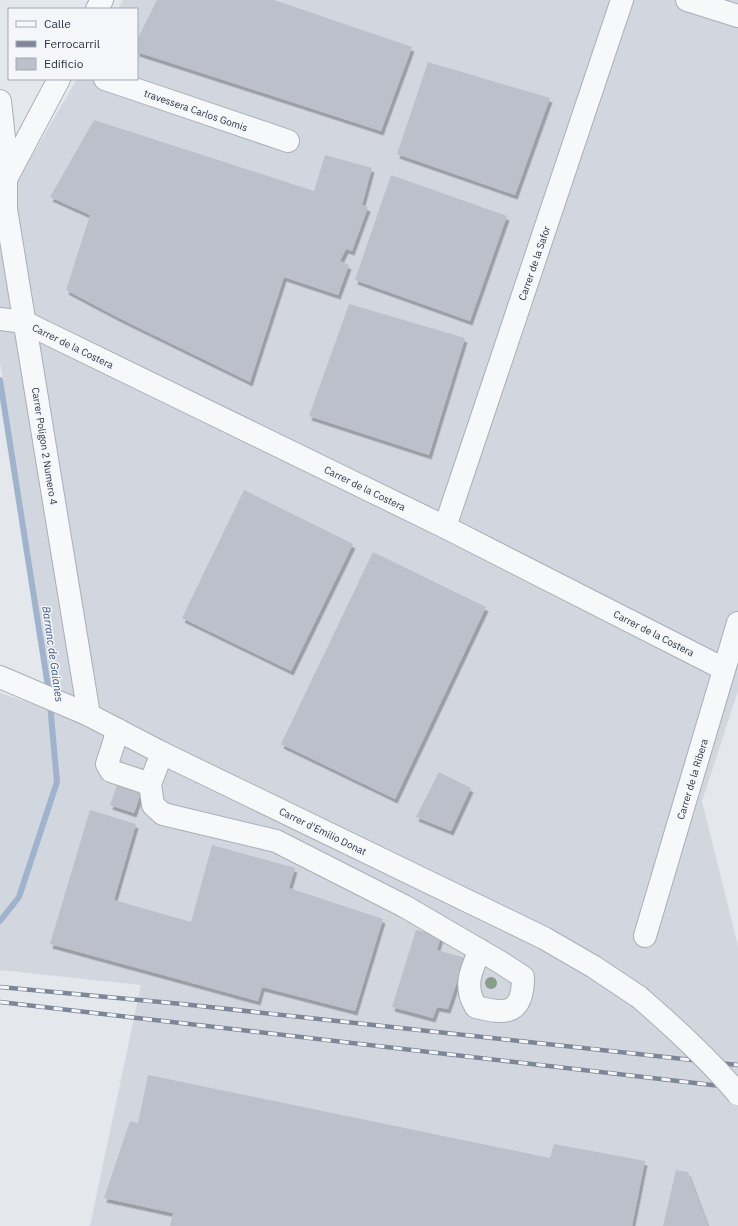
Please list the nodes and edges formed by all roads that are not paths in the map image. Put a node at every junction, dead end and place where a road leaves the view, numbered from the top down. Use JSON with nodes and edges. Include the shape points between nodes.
{"nodes":[{"id":1,"x":622,"y":0,"type":"edge"},
{"id":2,"x":688,"y":0,"type":"edge"},
{"id":3,"x":738,"y":16,"type":"edge"},
{"id":4,"x":58,"y":80,"type":"edge"},
{"id":5,"x":108,"y":80,"type":"edge"},
{"id":6,"x":0,"y":101,"type":"edge"},
{"id":7,"x":288,"y":141,"type":"dead end"},
{"id":8,"x":4,"y":183,"type":"edge"},
{"id":9,"x":11,"y":321,"type":"edge"},
{"id":10,"x":445,"y":527,"type":"junction"},
{"id":11,"x":738,"y":623,"type":"edge"},
{"id":12,"x":724,"y":669,"type":"junction"},
{"id":13,"x":8,"y":680,"type":"edge"},
{"id":14,"x":89,"y":715,"type":"junction"},
{"id":15,"x":118,"y":730,"type":"junction"},
{"id":16,"x":162,"y":753,"type":"junction"},
{"id":17,"x":150,"y":784,"type":"junction"},
{"id":18,"x":645,"y":936,"type":"dead end"},
{"id":19,"x":480,"y":950,"type":"dead end"},
{"id":20,"x":738,"y":1094,"type":"edge"}],
"edges":[{"from":1,"to":10,"type":"street","name":"Carrer de la Safor"},
{"from":2,"to":3,"type":"street"},
{"from":4,"to":8,"type":"street"},
{"from":5,"to":7,"type":"street","name":"travessera Carlos Gomis"},
{"from":6,"to":8,"type":"street","name":"Carrer Poligon 2 Numero 4"},
{"from":8,"to":9,"type":"street","name":"Carrer Poligon 2 Numero 4"},
{"from":9,"to":10,"type":"street","name":"Carrer de la Costera"},
{"from":9,"to":14,"type":"street","name":"Carrer Poligon 2 Numero 4"},
{"from":10,"to":12,"type":"street","name":"Carrer de la Costera"},
{"from":11,"to":12,"type":"street","name":"Carrer de la Ribera"},
{"from":12,"to":18,"type":"street","name":"Carrer de la Ribera"},
{"from":13,"to":14,"type":"street","name":"Carrer d'Emilio Donat"},
{"from":14,"to":15,"type":"street","name":"Carrer d'Emilio Donat"},
{"from":15,"to":16,"type":"street","name":"Carrer d'Emilio Donat"},
{"from":15,"to":17,"type":"street","via":[[107,764],[111,771]]},
{"from":16,"to":17,"type":"street"},
{"from":16,"to":20,"type":"street","name":"Carrer d'Emilio Donat","bridge":true,"via":[[544,938],[594,967],[639,997],[705,1057]]},
{"from":17,"to":19,"type":"street","via":[[153,805],[162,814],[276,841],[404,906]]}]}
